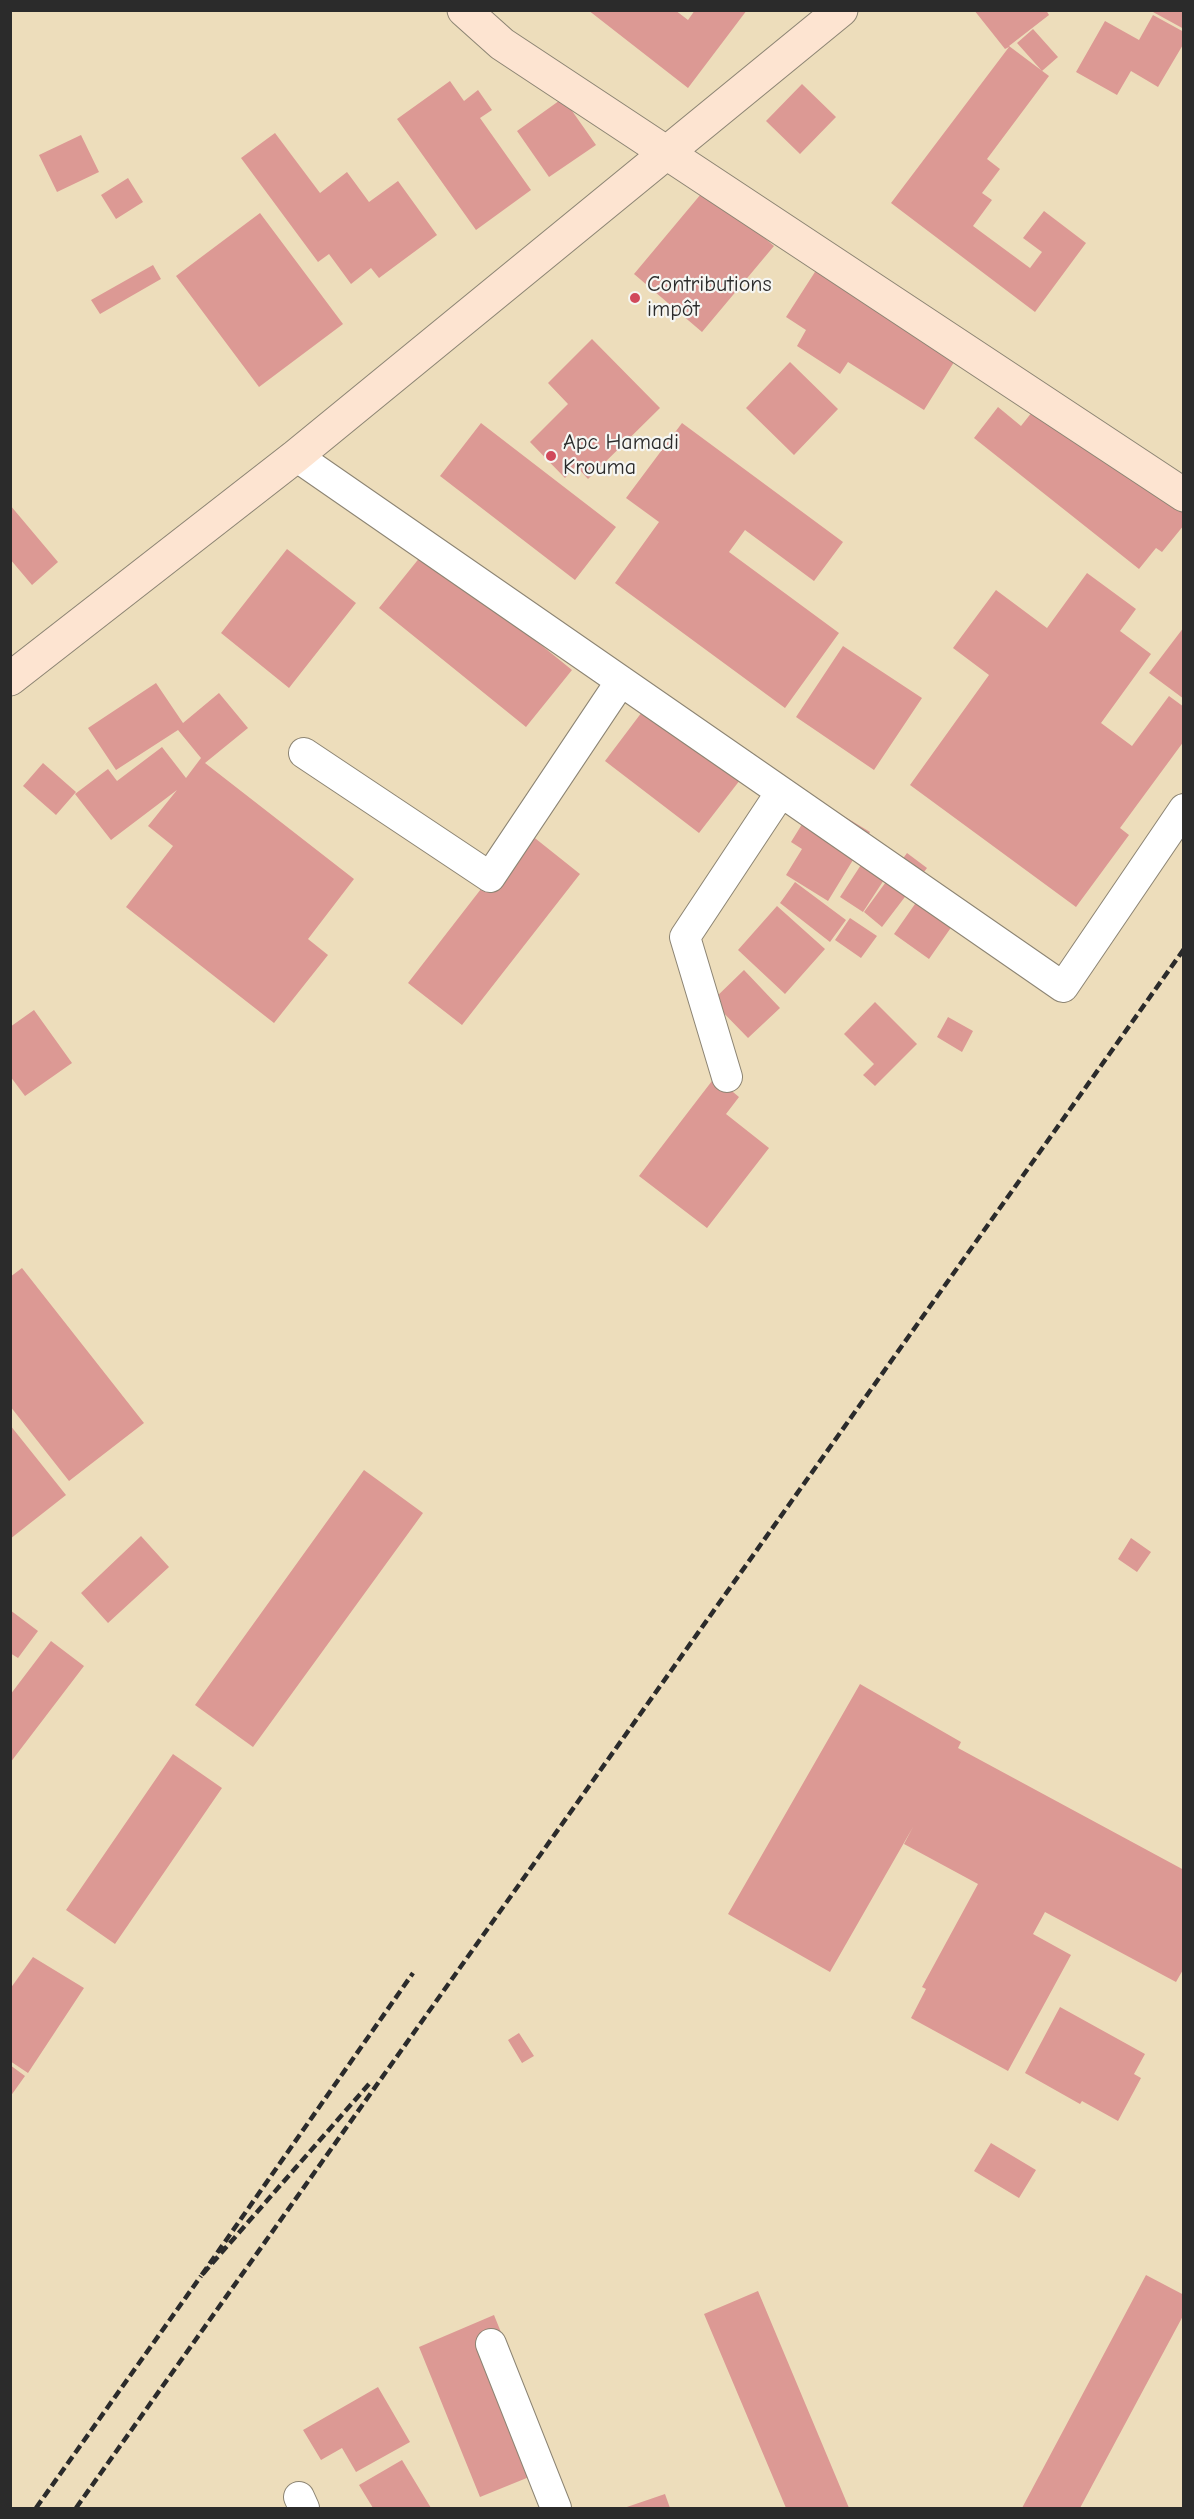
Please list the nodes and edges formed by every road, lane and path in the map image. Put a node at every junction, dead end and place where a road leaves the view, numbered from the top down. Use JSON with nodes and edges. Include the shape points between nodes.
{"nodes":[{"id":1,"x":464,"y":10,"type":"edge"},
{"id":2,"x":841,"y":10,"type":"edge"},
{"id":3,"x":669,"y":153,"type":"junction"},
{"id":4,"x":297,"y":456,"type":"junction"},
{"id":5,"x":1184,"y":495,"type":"edge"},
{"id":6,"x":10,"y":679,"type":"edge"},
{"id":7,"x":621,"y":681,"type":"junction"},
{"id":8,"x":304,"y":753,"type":"dead end"},
{"id":9,"x":781,"y":792,"type":"junction"},
{"id":10,"x":1184,"y":809,"type":"edge"},
{"id":11,"x":727,"y":1077,"type":"dead end"},
{"id":12,"x":491,"y":2344,"type":"dead end"},
{"id":13,"x":556,"y":2508,"type":"edge"}],
"edges":[{"from":1,"to":3,"type":"main road","via":[[502,44]]},
{"from":2,"to":3,"type":"main road"},
{"from":3,"to":4,"type":"main road"},
{"from":3,"to":5,"type":"main road"},
{"from":4,"to":6,"type":"main road"},
{"from":4,"to":7,"type":"street"},
{"from":7,"to":8,"type":"street","via":[[490,877]]},
{"from":7,"to":9,"type":"street"},
{"from":9,"to":10,"type":"street","via":[[1063,987]]},
{"from":9,"to":11,"type":"street","via":[[685,937]]},
{"from":12,"to":13,"type":"street"}]}
